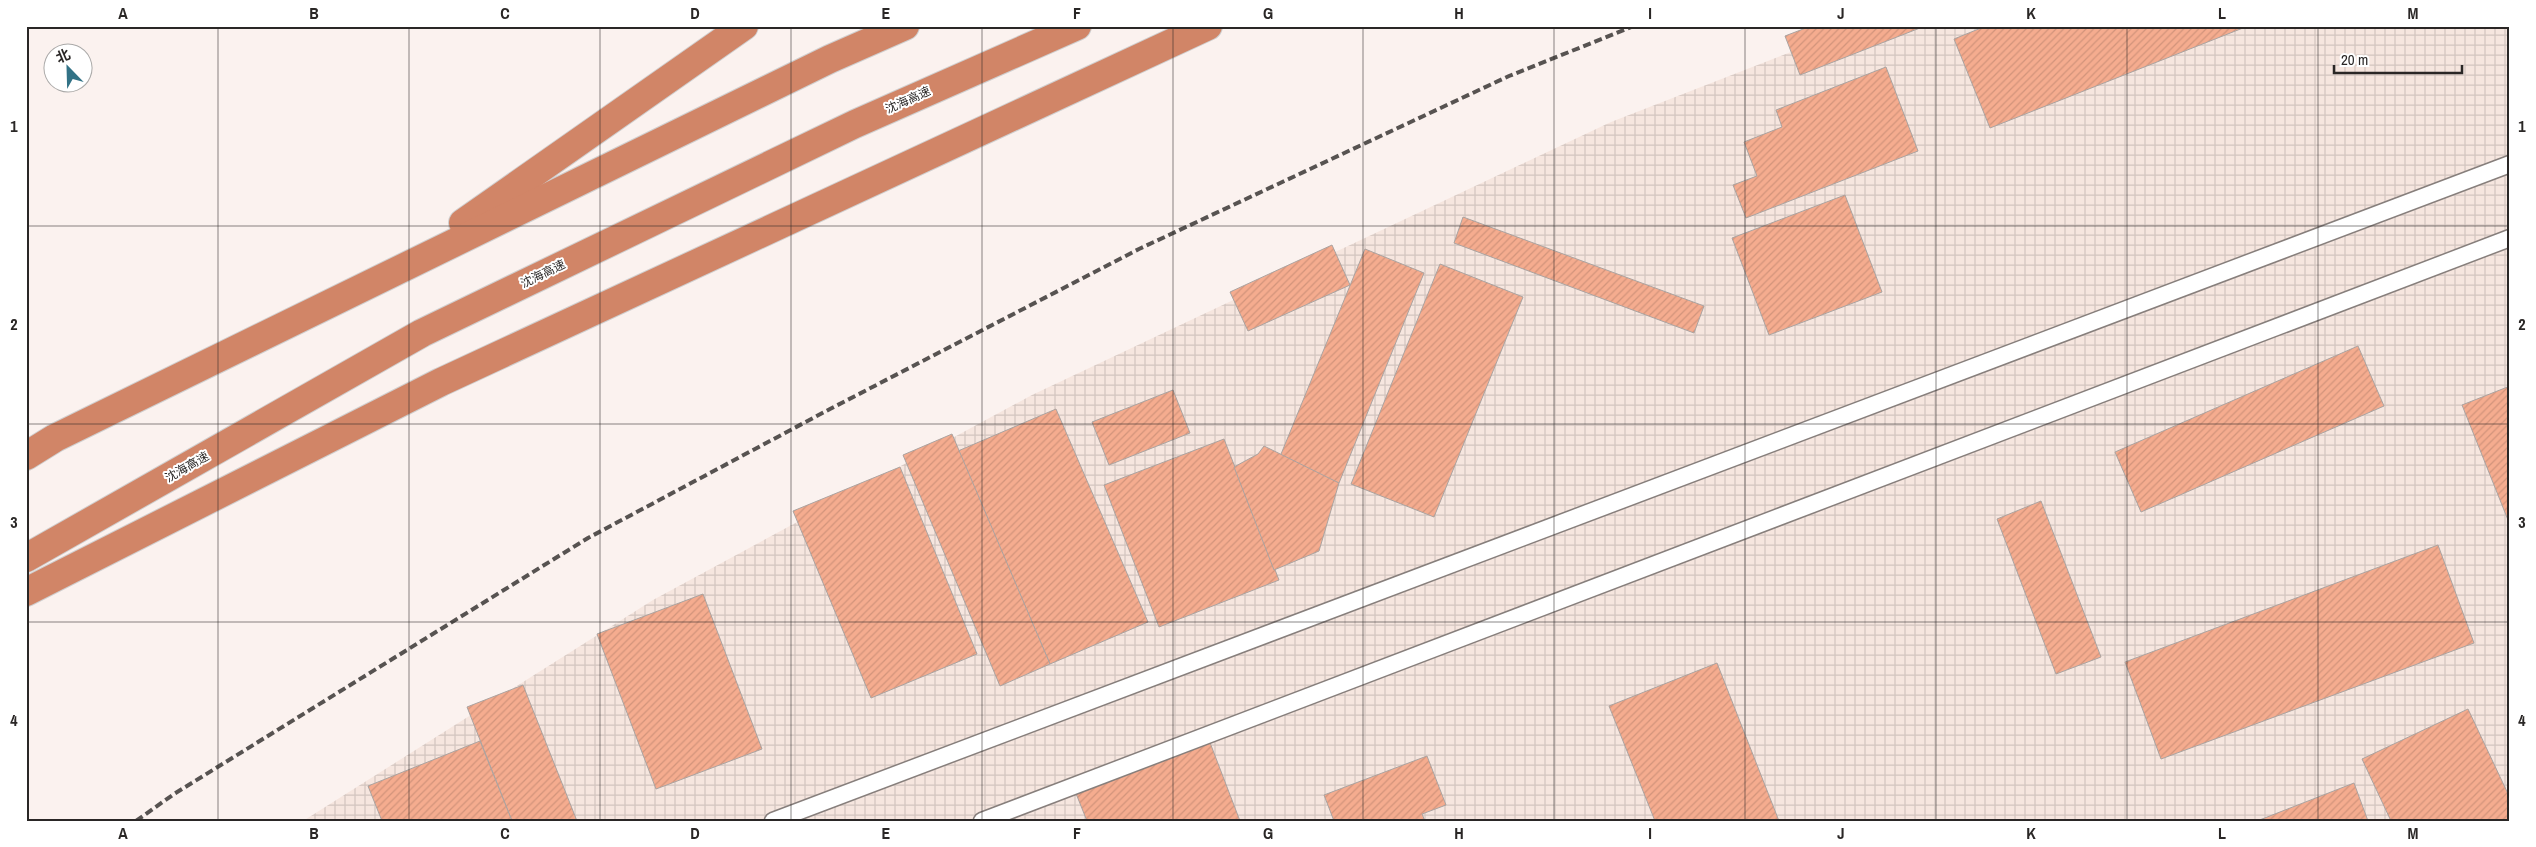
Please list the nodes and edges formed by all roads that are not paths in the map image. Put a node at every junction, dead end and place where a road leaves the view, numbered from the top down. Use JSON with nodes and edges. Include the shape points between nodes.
{"nodes":[{"id":1,"x":744,"y":26,"type":"edge"},
{"id":2,"x":906,"y":26,"type":"edge"},
{"id":3,"x":1077,"y":26,"type":"edge"},
{"id":4,"x":1208,"y":26,"type":"edge"},
{"id":5,"x":2510,"y":164,"type":"edge"},
{"id":6,"x":2510,"y":238,"type":"edge"},
{"id":7,"x":394,"y":271,"type":"junction"},
{"id":8,"x":26,"y":456,"type":"edge"},
{"id":9,"x":26,"y":558,"type":"edge"},
{"id":10,"x":26,"y":592,"type":"edge"},
{"id":11,"x":773,"y":821,"type":"edge"},
{"id":12,"x":982,"y":821,"type":"edge"}],
"edges":[{"from":1,"to":7,"type":"highway"},
{"from":2,"to":7,"type":"highway"},
{"from":3,"to":9,"type":"highway","name":"沈海高速","via":[[854,124],[422,333]]},
{"from":4,"to":10,"type":"highway","via":[[441,382]]},
{"from":5,"to":11,"type":"lane"},
{"from":6,"to":12,"type":"lane"},
{"from":7,"to":8,"type":"highway","via":[[55,438]]}]}
